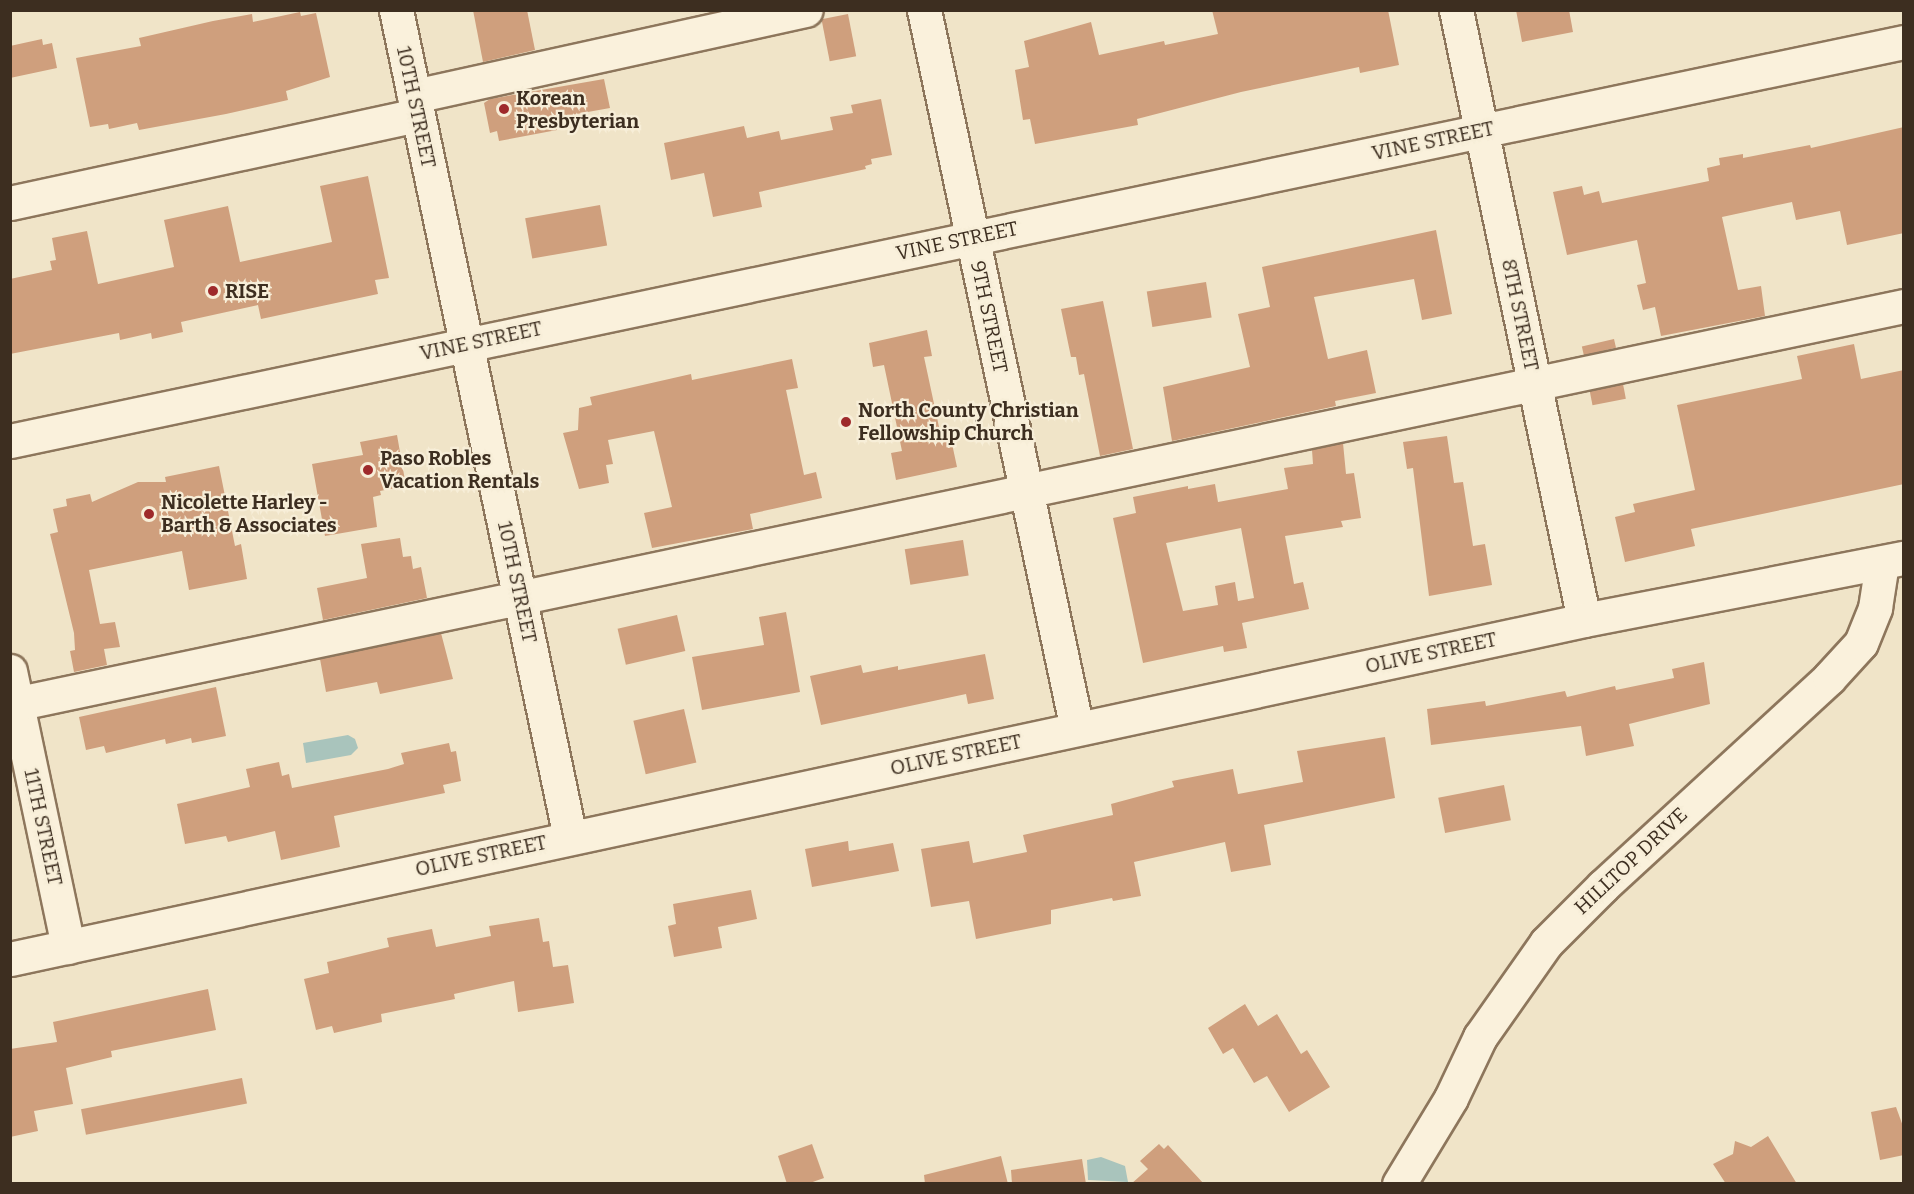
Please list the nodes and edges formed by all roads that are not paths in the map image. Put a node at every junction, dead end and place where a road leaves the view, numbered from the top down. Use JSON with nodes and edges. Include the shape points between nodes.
{"nodes":[{"id":1,"x":396,"y":10,"type":"edge"},
{"id":2,"x":806,"y":10,"type":"edge"},
{"id":3,"x":924,"y":10,"type":"edge"},
{"id":4,"x":1456,"y":10,"type":"edge"},
{"id":5,"x":1904,"y":42,"type":"edge"},
{"id":6,"x":416,"y":105,"type":"junction"},
{"id":7,"x":1481,"y":131,"type":"junction"},
{"id":8,"x":10,"y":203,"type":"edge"},
{"id":9,"x":972,"y":238,"type":"junction"},
{"id":10,"x":1904,"y":306,"type":"edge"},
{"id":11,"x":466,"y":344,"type":"junction"},
{"id":12,"x":1534,"y":382,"type":"junction"},
{"id":13,"x":10,"y":441,"type":"edge"},
{"id":14,"x":1025,"y":490,"type":"junction"},
{"id":15,"x":1893,"y":560,"type":"edge"},
{"id":16,"x":519,"y":596,"type":"junction"},
{"id":17,"x":1584,"y":620,"type":"junction"},
{"id":18,"x":10,"y":671,"type":"edge"},
{"id":19,"x":14,"y":705,"type":"edge"},
{"id":20,"x":1077,"y":729,"type":"junction"},
{"id":21,"x":570,"y":837,"type":"junction"},
{"id":22,"x":68,"y":947,"type":"junction"},
{"id":23,"x":10,"y":959,"type":"edge"},
{"id":24,"x":1399,"y":1184,"type":"edge"}],
"edges":[{"from":1,"to":6,"type":"street","name":"10TH STREET"},
{"from":2,"to":6,"type":"street"},
{"from":3,"to":9,"type":"street","name":"9TH STREET"},
{"from":4,"to":7,"type":"street","name":"8TH STREET"},
{"from":5,"to":7,"type":"street","name":"VINE STREET"},
{"from":6,"to":8,"type":"street"},
{"from":6,"to":11,"type":"street","name":"10TH STREET"},
{"from":7,"to":9,"type":"street","name":"VINE STREET"},
{"from":7,"to":12,"type":"street","name":"8TH STREET"},
{"from":9,"to":11,"type":"street","name":"VINE STREET"},
{"from":9,"to":14,"type":"street","name":"9TH STREET"},
{"from":10,"to":12,"type":"street"},
{"from":11,"to":13,"type":"street","name":"VINE STREET"},
{"from":11,"to":16,"type":"street","name":"10TH STREET"},
{"from":12,"to":14,"type":"street"},
{"from":12,"to":17,"type":"street","name":"8TH STREET"},
{"from":14,"to":16,"type":"street"},
{"from":14,"to":20,"type":"street","name":"9TH STREET"},
{"from":15,"to":17,"type":"street","name":"OLIVE STREET"},
{"from":15,"to":24,"type":"street","name":"HILLTOP DRIVE","via":[[1861,644],[1546,943],[1480,1037],[1451,1098]]},
{"from":16,"to":19,"type":"street"},
{"from":16,"to":21,"type":"street","name":"10TH STREET"},
{"from":17,"to":20,"type":"street","name":"OLIVE STREET"},
{"from":18,"to":19,"type":"street","name":"11TH STREET"},
{"from":19,"to":22,"type":"street","name":"11TH STREET"},
{"from":20,"to":21,"type":"street","name":"OLIVE STREET"},
{"from":21,"to":22,"type":"street","name":"OLIVE STREET"},
{"from":22,"to":23,"type":"street","name":"OLIVE STREET"}]}
